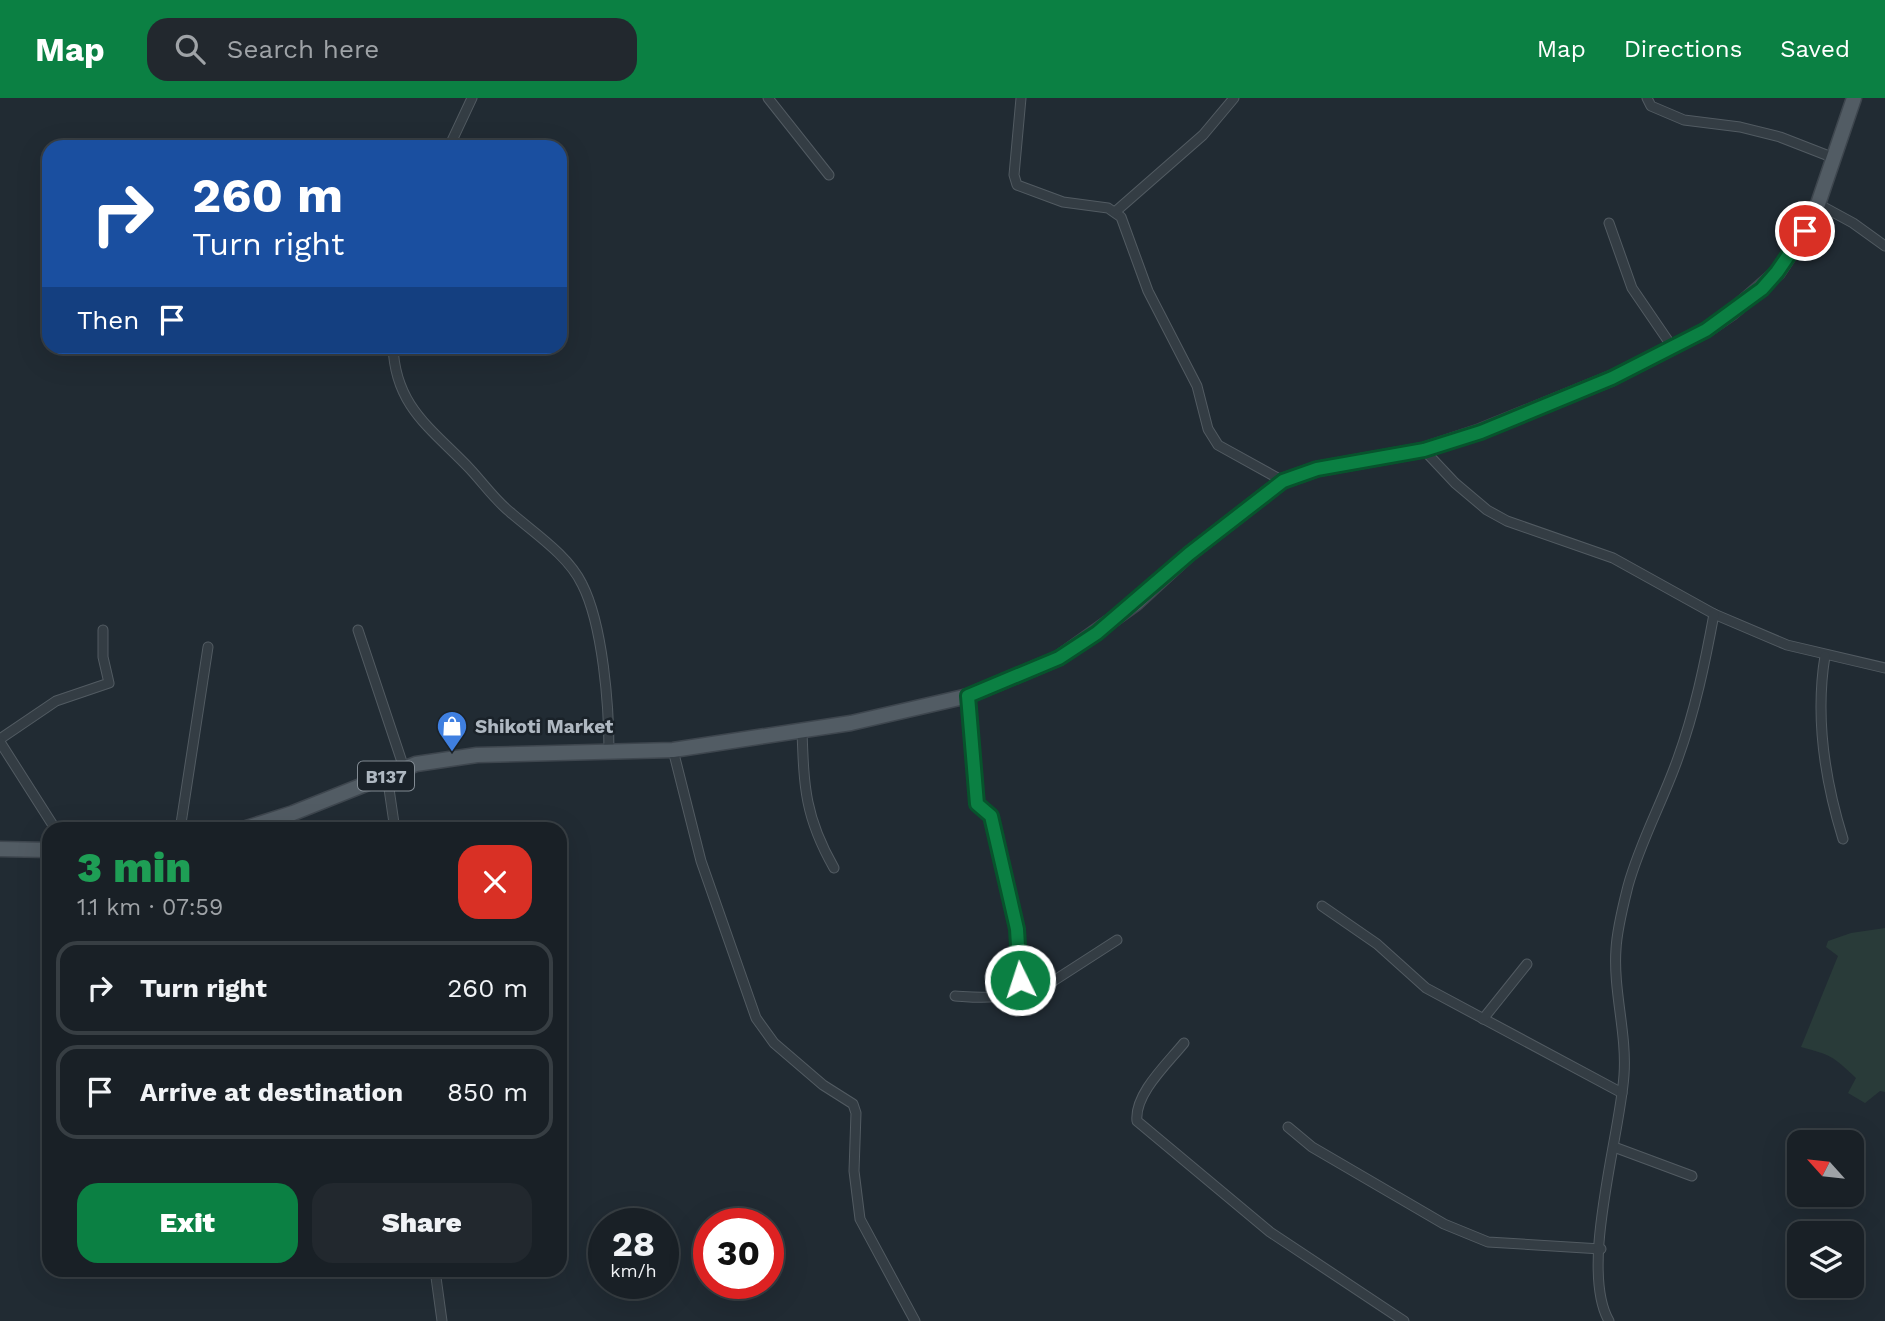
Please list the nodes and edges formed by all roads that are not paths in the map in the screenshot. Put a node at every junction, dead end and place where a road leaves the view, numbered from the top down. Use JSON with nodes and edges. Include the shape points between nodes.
{"nodes":[{"id":1,"x":472,"y":98,"type":"edge"},
{"id":2,"x":768,"y":98,"type":"edge"},
{"id":3,"x":1021,"y":98,"type":"edge"},
{"id":4,"x":1234,"y":98,"type":"edge"},
{"id":5,"x":1647,"y":98,"type":"edge"},
{"id":6,"x":1854,"y":98,"type":"edge"},
{"id":7,"x":452,"y":140,"type":"edge"},
{"id":8,"x":1834,"y":158,"type":"junction"},
{"id":9,"x":829,"y":175,"type":"dead end"},
{"id":10,"x":1818,"y":204,"type":"junction"},
{"id":11,"x":1115,"y":212,"type":"junction"},
{"id":12,"x":1609,"y":223,"type":"dead end"},
{"id":13,"x":1885,"y":246,"type":"edge"},
{"id":14,"x":1673,"y":348,"type":"junction"},
{"id":15,"x":394,"y":354,"type":"edge"},
{"id":16,"x":1424,"y":450,"type":"junction"},
{"id":17,"x":1283,"y":481,"type":"junction"},
{"id":18,"x":1714,"y":614,"type":"junction"},
{"id":19,"x":103,"y":630,"type":"dead end"},
{"id":20,"x":358,"y":630,"type":"dead end"},
{"id":21,"x":208,"y":648,"type":"dead end"},
{"id":22,"x":1825,"y":656,"type":"junction"},
{"id":23,"x":1885,"y":668,"type":"edge"},
{"id":24,"x":968,"y":696,"type":"junction"},
{"id":25,"x":803,"y":731,"type":"junction"},
{"id":26,"x":0,"y":740,"type":"edge"},
{"id":27,"x":673,"y":750,"type":"junction"},
{"id":28,"x":609,"y":752,"type":"junction"},
{"id":29,"x":404,"y":768,"type":"junction"},
{"id":30,"x":387,"y":775,"type":"junction"},
{"id":31,"x":51,"y":822,"type":"edge"},
{"id":32,"x":181,"y":822,"type":"edge"},
{"id":33,"x":265,"y":822,"type":"edge"},
{"id":34,"x":394,"y":822,"type":"edge"},
{"id":35,"x":1843,"y":839,"type":"dead end"},
{"id":36,"x":0,"y":849,"type":"edge"},
{"id":37,"x":42,"y":850,"type":"edge"},
{"id":38,"x":834,"y":868,"type":"dead end"},
{"id":39,"x":1322,"y":906,"type":"dead end"},
{"id":40,"x":1117,"y":940,"type":"dead end"},
{"id":41,"x":1527,"y":964,"type":"dead end"},
{"id":42,"x":1020,"y":980,"type":"junction"},
{"id":43,"x":955,"y":996,"type":"dead end"},
{"id":44,"x":1483,"y":1019,"type":"junction"},
{"id":45,"x":1184,"y":1043,"type":"dead end"},
{"id":46,"x":1622,"y":1093,"type":"junction"},
{"id":47,"x":1288,"y":1127,"type":"dead end"},
{"id":48,"x":1614,"y":1147,"type":"junction"},
{"id":49,"x":1692,"y":1176,"type":"dead end"},
{"id":50,"x":1601,"y":1249,"type":"junction"},
{"id":51,"x":436,"y":1277,"type":"edge"},
{"id":52,"x":1607,"y":1318,"type":"edge"},
{"id":53,"x":442,"y":1321,"type":"edge"},
{"id":54,"x":915,"y":1321,"type":"edge"},
{"id":55,"x":1404,"y":1321,"type":"edge"},
{"id":56,"x":1596,"y":1321,"type":"edge"}],
"edges":[{"from":1,"to":7,"type":"street"},
{"from":2,"to":9,"type":"street"},
{"from":3,"to":11,"type":"street","via":[[1017,185],[1046,198]]},
{"from":4,"to":11,"type":"street","via":[[1203,135]]},
{"from":5,"to":8,"type":"street","via":[[1651,106],[1684,120],[1780,137]]},
{"from":6,"to":8,"type":"main road","number":"B137"},
{"from":8,"to":10,"type":"main road","number":"B137"},
{"from":10,"to":13,"type":"street"},
{"from":10,"to":14,"type":"main road","number":"B137","via":[[1762,289]]},
{"from":11,"to":17,"type":"street","via":[[1121,217],[1161,318],[1197,386],[1211,438]]},
{"from":12,"to":14,"type":"street","via":[[1632,288]]},
{"from":14,"to":16,"type":"main road","number":"B137","via":[[1530,412]]},
{"from":15,"to":28,"type":"street","via":[[408,404],[501,505],[564,560],[582,583],[593,613],[609,715]]},
{"from":16,"to":17,"type":"main road","number":"B137","via":[[1317,469]]},
{"from":16,"to":18,"type":"street","via":[[1455,483],[1497,515],[1613,558]]},
{"from":17,"to":24,"type":"main road","number":"B137","via":[[1088,639],[1059,658]]},
{"from":18,"to":22,"type":"street"},
{"from":18,"to":46,"type":"street","via":[[1693,712],[1633,871],[1616,948]]},
{"from":19,"to":26,"type":"street","via":[[103,657],[110,683],[56,701]]},
{"from":20,"to":29,"type":"street"},
{"from":21,"to":32,"type":"street"},
{"from":22,"to":23,"type":"street"},
{"from":22,"to":35,"type":"street","via":[[1822,729],[1833,808]]},
{"from":24,"to":25,"type":"main road","number":"B137"},
{"from":24,"to":42,"type":"street","via":[[977,804],[991,816],[1017,929]]},
{"from":25,"to":27,"type":"main road","number":"B137"},
{"from":25,"to":38,"type":"street","via":[[804,794]]},
{"from":26,"to":31,"type":"street"},
{"from":27,"to":28,"type":"main road","number":"B137"},
{"from":27,"to":54,"type":"street","via":[[701,861],[756,1018],[774,1043],[853,1104],[860,1219]]},
{"from":28,"to":29,"type":"main road","number":"B137","via":[[477,755]]},
{"from":29,"to":30,"type":"main road","number":"B137"},
{"from":30,"to":33,"type":"main road","number":"B137"},
{"from":30,"to":34,"type":"street"},
{"from":36,"to":37,"type":"main road"},
{"from":39,"to":44,"type":"street","via":[[1377,944],[1426,988]]},
{"from":40,"to":42,"type":"street","via":[[1041,989],[1034,990]]},
{"from":41,"to":44,"type":"street"},
{"from":42,"to":43,"type":"street","via":[[1012,991],[996,996]]},
{"from":44,"to":46,"type":"street"},
{"from":45,"to":55,"type":"street","via":[[1142,1098],[1137,1121],[1270,1232]]},
{"from":46,"to":48,"type":"street"},
{"from":47,"to":50,"type":"street","via":[[1311,1147],[1444,1224],[1488,1242]]},
{"from":48,"to":49,"type":"street"},
{"from":48,"to":50,"type":"street","via":[[1603,1194]]},
{"from":50,"to":52,"type":"street"},
{"from":51,"to":53,"type":"street"},
{"from":52,"to":56,"type":"street"}]}
